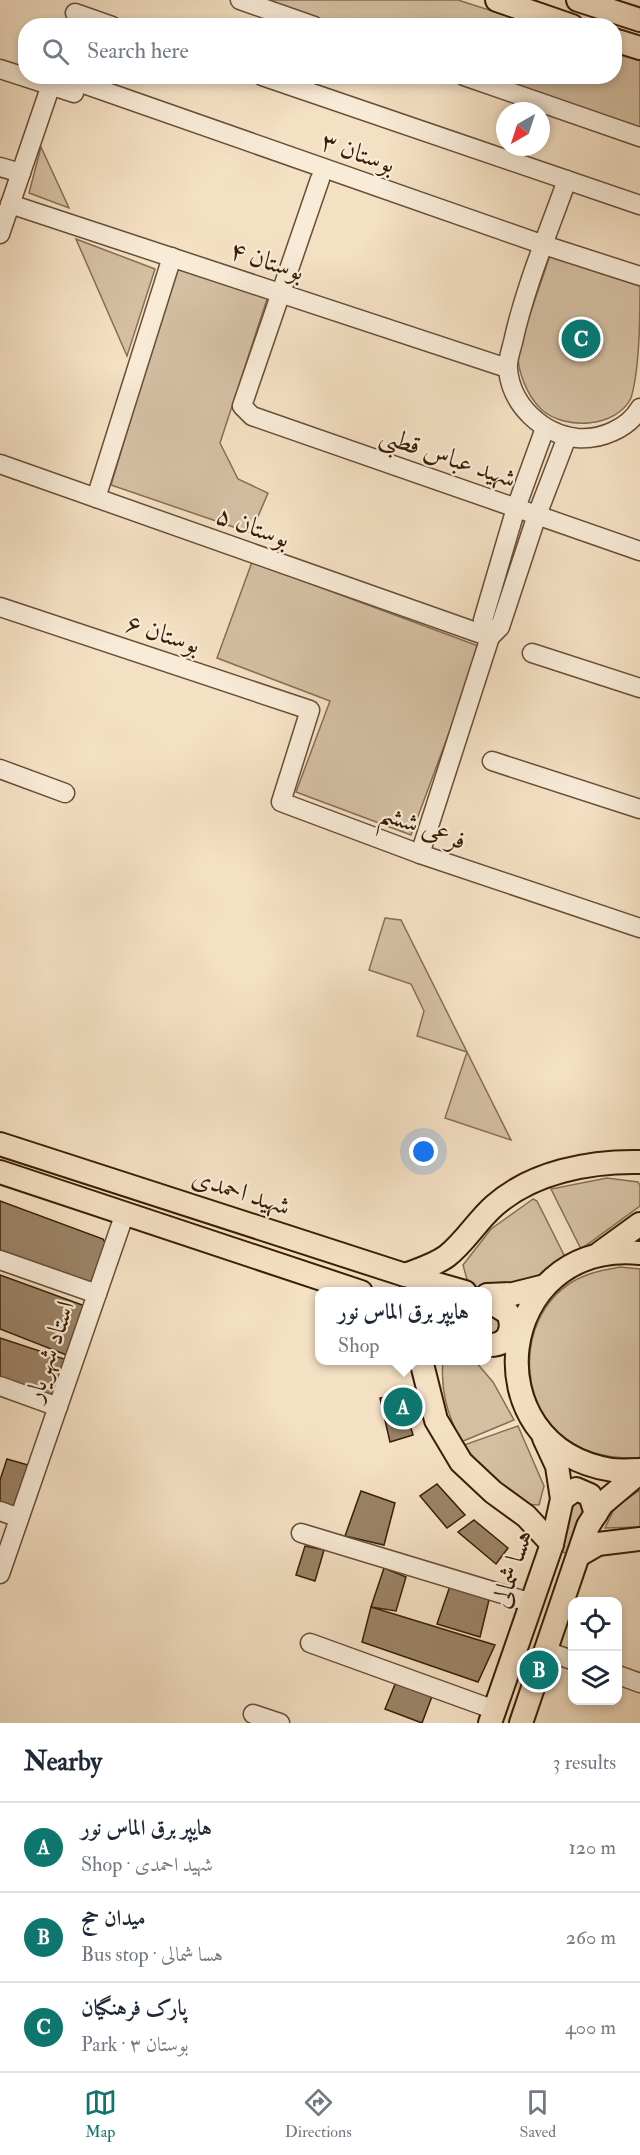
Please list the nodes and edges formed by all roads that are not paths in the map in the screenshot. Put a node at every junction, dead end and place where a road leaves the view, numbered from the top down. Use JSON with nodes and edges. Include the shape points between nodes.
{"nodes":[{"id":1,"x":240,"y":0,"type":"edge"},
{"id":2,"x":497,"y":0,"type":"edge"},
{"id":3,"x":581,"y":0,"type":"edge"},
{"id":4,"x":291,"y":18,"type":"edge"},
{"id":5,"x":549,"y":18,"type":"edge"},
{"id":6,"x":640,"y":20,"type":"edge"},
{"id":7,"x":622,"y":42,"type":"edge"},
{"id":8,"x":640,"y":48,"type":"edge"},
{"id":9,"x":0,"y":69,"type":"edge"},
{"id":10,"x":18,"y":72,"type":"edge"},
{"id":11,"x":53,"y":84,"type":"edge"},
{"id":12,"x":68,"y":84,"type":"edge"},
{"id":13,"x":69,"y":84,"type":"edge"},
{"id":14,"x":285,"y":84,"type":"edge"},
{"id":15,"x":487,"y":84,"type":"edge"},
{"id":16,"x":640,"y":137,"type":"edge"},
{"id":17,"x":0,"y":167,"type":"edge"},
{"id":18,"x":21,"y":174,"type":"junction"},
{"id":19,"x":321,"y":179,"type":"junction"},
{"id":20,"x":567,"y":180,"type":"junction"},
{"id":21,"x":10,"y":204,"type":"junction"},
{"id":22,"x":640,"y":205,"type":"edge"},
{"id":23,"x":0,"y":234,"type":"edge"},
{"id":24,"x":542,"y":251,"type":"junction"},
{"id":25,"x":172,"y":257,"type":"junction"},
{"id":26,"x":640,"y":276,"type":"edge"},
{"id":27,"x":282,"y":292,"type":"junction"},
{"id":28,"x":507,"y":368,"type":"junction"},
{"id":29,"x":638,"y":416,"type":"edge"},
{"id":30,"x":545,"y":428,"type":"junction"},
{"id":31,"x":567,"y":437,"type":"junction"},
{"id":32,"x":0,"y":464,"type":"edge"},
{"id":33,"x":96,"y":498,"type":"junction"},
{"id":34,"x":516,"y":507,"type":"junction"},
{"id":35,"x":537,"y":515,"type":"junction"},
{"id":36,"x":640,"y":551,"type":"edge"},
{"id":37,"x":0,"y":607,"type":"edge"},
{"id":38,"x":490,"y":638,"type":"junction"},
{"id":39,"x":532,"y":653,"type":"dead end"},
{"id":40,"x":640,"y":688,"type":"edge"},
{"id":41,"x":310,"y":710,"type":"joint"},
{"id":42,"x":492,"y":761,"type":"dead end"},
{"id":43,"x":0,"y":769,"type":"edge"},
{"id":44,"x":65,"y":793,"type":"dead end"},
{"id":45,"x":640,"y":809,"type":"edge"},
{"id":46,"x":420,"y":854,"type":"junction"},
{"id":47,"x":640,"y":928,"type":"edge"},
{"id":48,"x":0,"y":1144,"type":"edge"},
{"id":49,"x":640,"y":1162,"type":"edge"},
{"id":50,"x":0,"y":1172,"type":"edge"},
{"id":51,"x":125,"y":1213,"type":"junction"},
{"id":52,"x":640,"y":1224,"type":"edge"},
{"id":53,"x":640,"y":1253,"type":"edge"},
{"id":54,"x":596,"y":1256,"type":"junction"},
{"id":55,"x":0,"y":1260,"type":"edge"},
{"id":56,"x":405,"y":1275,"type":"junction"},
{"id":57,"x":545,"y":1286,"type":"junction"},
{"id":58,"x":346,"y":1287,"type":"edge"},
{"id":59,"x":447,"y":1287,"type":"edge"},
{"id":60,"x":97,"y":1294,"type":"junction"},
{"id":61,"x":492,"y":1296,"type":"edge"},
{"id":62,"x":492,"y":1301,"type":"edge"},
{"id":63,"x":492,"y":1344,"type":"edge"},
{"id":64,"x":492,"y":1357,"type":"edge"},
{"id":65,"x":422,"y":1365,"type":"edge"},
{"id":66,"x":518,"y":1384,"type":"junction"},
{"id":67,"x":0,"y":1386,"type":"edge"},
{"id":68,"x":58,"y":1407,"type":"junction"},
{"id":69,"x":541,"y":1431,"type":"junction"},
{"id":70,"x":640,"y":1471,"type":"edge"},
{"id":71,"x":562,"y":1499,"type":"junction"},
{"id":72,"x":0,"y":1511,"type":"edge"},
{"id":73,"x":596,"y":1514,"type":"junction"},
{"id":74,"x":19,"y":1518,"type":"junction"},
{"id":75,"x":301,"y":1533,"type":"dead end"},
{"id":76,"x":640,"y":1539,"type":"edge"},
{"id":77,"x":552,"y":1544,"type":"junction"},
{"id":78,"x":579,"y":1555,"type":"junction"},
{"id":79,"x":0,"y":1574,"type":"edge"},
{"id":80,"x":532,"y":1603,"type":"junction"},
{"id":81,"x":310,"y":1643,"type":"dead end"},
{"id":82,"x":546,"y":1651,"type":"junction"},
{"id":83,"x":568,"y":1658,"type":"edge"},
{"id":84,"x":622,"y":1676,"type":"edge"},
{"id":85,"x":640,"y":1683,"type":"edge"},
{"id":86,"x":253,"y":1714,"type":"dead end"},
{"id":87,"x":493,"y":1716,"type":"edge"},
{"id":88,"x":280,"y":1723,"type":"edge"},
{"id":89,"x":521,"y":1723,"type":"edge"}],
"edges":[{"from":1,"to":4,"type":"street"},
{"from":2,"to":5,"type":"main road"},
{"from":3,"to":6,"type":"main road"},
{"from":7,"to":8,"type":"main road"},
{"from":9,"to":10,"type":"street"},
{"from":11,"to":18,"type":"street"},
{"from":12,"to":19,"type":"street","name":"بوستان ۳"},
{"from":13,"to":24,"type":"street","name":"بوستان ۳"},
{"from":14,"to":20,"type":"street"},
{"from":15,"to":16,"type":"street"},
{"from":17,"to":18,"type":"street"},
{"from":18,"to":21,"type":"street"},
{"from":19,"to":24,"type":"street","name":"بوستان ۳"},
{"from":19,"to":27,"type":"street"},
{"from":20,"to":22,"type":"street"},
{"from":20,"to":24,"type":"street"},
{"from":21,"to":23,"type":"street"},
{"from":21,"to":25,"type":"street","name":"بوستان ۴"},
{"from":24,"to":26,"type":"street","name":"بوستان ۳"},
{"from":24,"to":28,"type":"street","via":[[517,324]]},
{"from":25,"to":27,"type":"street","name":"بوستان ۴"},
{"from":25,"to":33,"type":"street"},
{"from":27,"to":28,"type":"street","name":"بوستان ۴"},
{"from":27,"to":34,"type":"street","name":"شهید عباس قطبی","via":[[242,406],[252,416]]},
{"from":28,"to":30,"type":"street","via":[[515,396]]},
{"from":29,"to":31,"type":"street","via":[[600,438]]},
{"from":30,"to":31,"type":"street"},
{"from":30,"to":34,"type":"street"},
{"from":31,"to":35,"type":"street"},
{"from":32,"to":33,"type":"street","name":"بوستان ۵"},
{"from":33,"to":38,"type":"street","name":"بوستان ۵"},
{"from":34,"to":35,"type":"street","name":"شهید عباس قطبی"},
{"from":34,"to":38,"type":"street","via":[[483,620]]},
{"from":35,"to":36,"type":"street","name":"شهید عباس قطبی"},
{"from":35,"to":38,"type":"street","via":[[500,627]]},
{"from":37,"to":41,"type":"street","name":"بوستان ۶"},
{"from":38,"to":46,"type":"street"},
{"from":39,"to":40,"type":"street"},
{"from":41,"to":46,"type":"street","name":"فرعی ششم","via":[[281,802]]},
{"from":42,"to":45,"type":"street"},
{"from":43,"to":44,"type":"street"},
{"from":46,"to":47,"type":"street","name":"فرعی ششم"},
{"from":48,"to":56,"type":"main road","name":"شهید احمدی"},
{"from":49,"to":56,"type":"main road","via":[[577,1166],[533,1181],[495,1206],[446,1257]]},
{"from":50,"to":51,"type":"main road"},
{"from":51,"to":58,"type":"main road"},
{"from":51,"to":60,"type":"street","name":"استاد شهریار"},
{"from":52,"to":54,"type":"main road"},
{"from":53,"to":54,"type":"main road","via":[[622,1251]]},
{"from":54,"to":57,"type":"main road","via":[[573,1265]]},
{"from":55,"to":60,"type":"street"},
{"from":56,"to":59,"type":"main road","name":"شهید احمدی"},
{"from":57,"to":61,"type":"main road"},
{"from":57,"to":66,"type":"main road","via":[[520,1332]]},
{"from":60,"to":68,"type":"street","name":"استاد شهریار"},
{"from":62,"to":63,"type":"main road","via":[[508,1313],[512,1328],[508,1338]]},
{"from":64,"to":66,"type":"main road"},
{"from":65,"to":77,"type":"main road","via":[[436,1420],[461,1462],[526,1516]]},
{"from":66,"to":69,"type":"main road","via":[[530,1416]]},
{"from":67,"to":68,"type":"street"},
{"from":68,"to":74,"type":"street","name":"استاد شهریار"},
{"from":69,"to":70,"type":"main road","via":[[586,1464]]},
{"from":69,"to":71,"type":"main road","name":"هسا شمالی","via":[[557,1466]]},
{"from":70,"to":73,"type":"main road","via":[[608,1498]]},
{"from":71,"to":73,"type":"main road","via":[[576,1489],[590,1495]]},
{"from":71,"to":77,"type":"main road","name":"هسا شمالی"},
{"from":72,"to":74,"type":"street"},
{"from":73,"to":78,"type":"main road"},
{"from":74,"to":79,"type":"street","name":"استاد شهریار"},
{"from":75,"to":80,"type":"street"},
{"from":76,"to":78,"type":"main road","via":[[598,1544]]},
{"from":77,"to":80,"type":"main road","name":"هسا شمالی"},
{"from":78,"to":82,"type":"main road"},
{"from":80,"to":87,"type":"main road","name":"هسا شمالی"},
{"from":81,"to":87,"type":"street"},
{"from":82,"to":83,"type":"street"},
{"from":82,"to":89,"type":"main road"},
{"from":84,"to":85,"type":"street"},
{"from":86,"to":88,"type":"street"}]}
